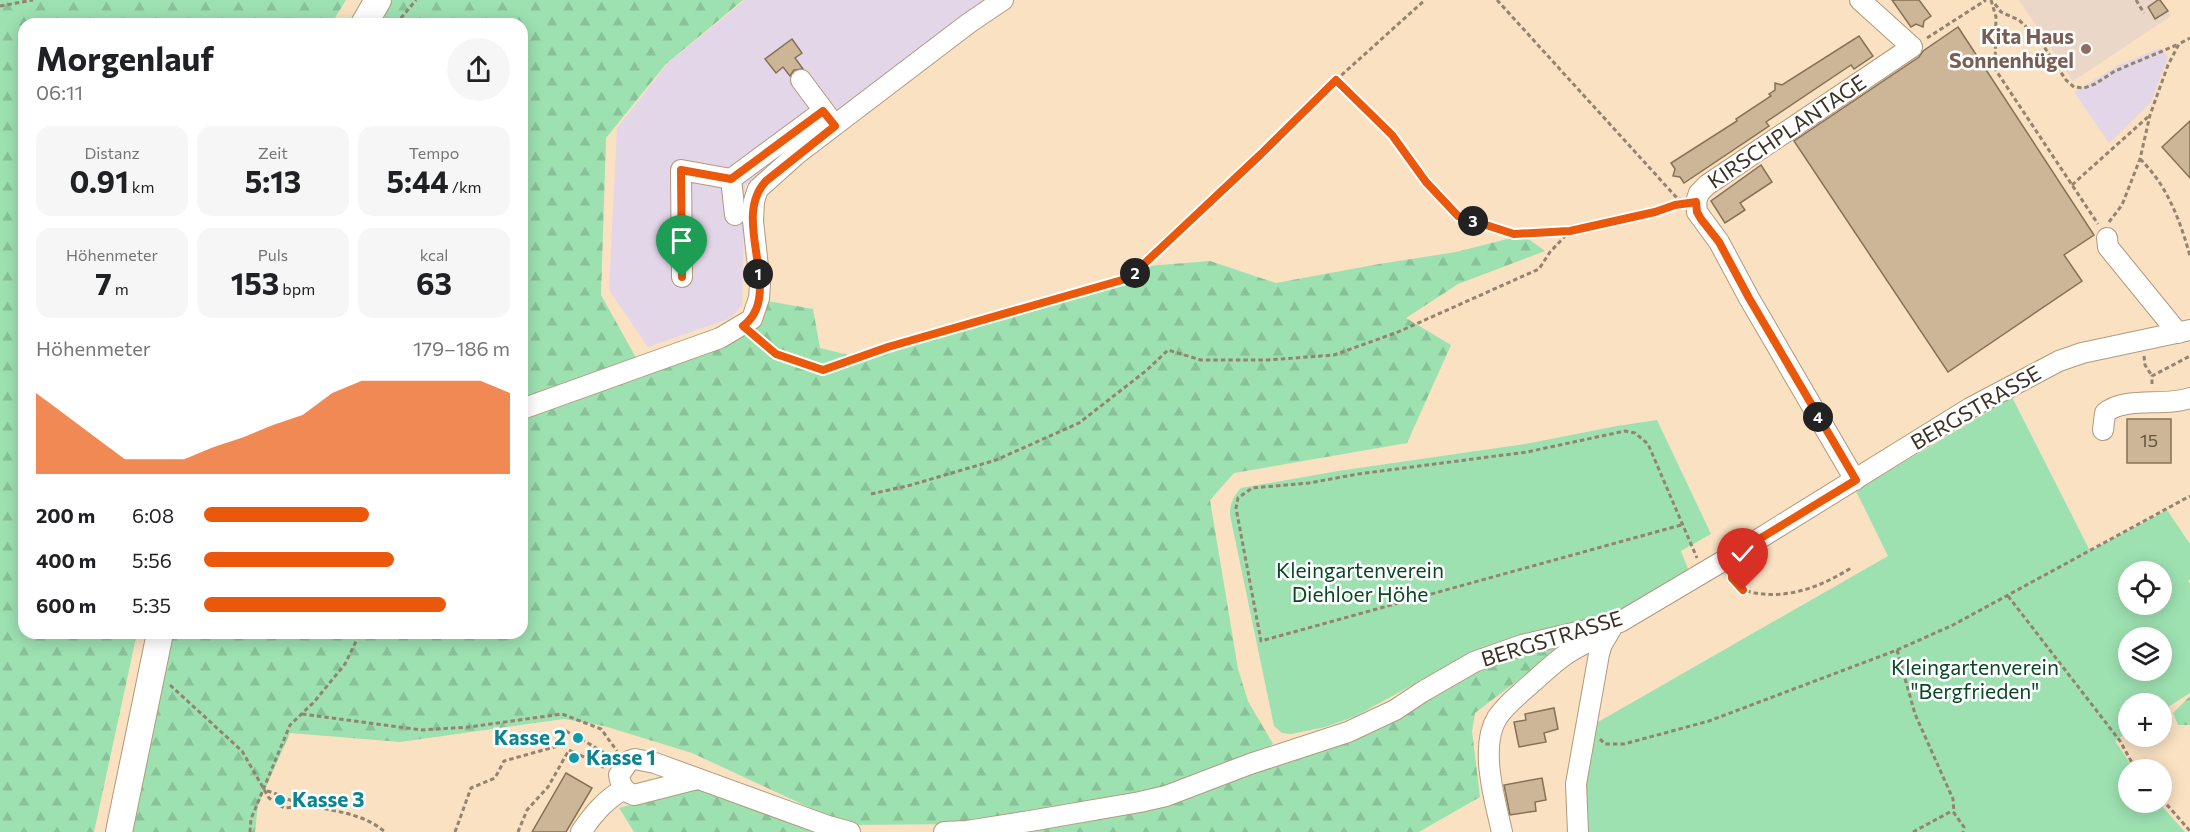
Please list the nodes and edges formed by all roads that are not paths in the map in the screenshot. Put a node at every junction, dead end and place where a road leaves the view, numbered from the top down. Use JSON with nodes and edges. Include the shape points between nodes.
{"nodes":[{"id":1,"x":378,"y":0,"type":"edge"},
{"id":2,"x":1003,"y":0,"type":"edge"},
{"id":3,"x":1860,"y":0,"type":"edge"},
{"id":4,"x":368,"y":18,"type":"edge"},
{"id":5,"x":801,"y":80,"type":"dead end"},
{"id":6,"x":829,"y":118,"type":"junction"},
{"id":7,"x":731,"y":179,"type":"junction"},
{"id":8,"x":735,"y":215,"type":"dead end"},
{"id":9,"x":2104,"y":234,"type":"road end"},
{"id":10,"x":682,"y":277,"type":"dead end"},
{"id":11,"x":2184,"y":332,"type":"edge"},
{"id":12,"x":2190,"y":398,"type":"edge"},
{"id":13,"x":528,"y":407,"type":"edge"},
{"id":14,"x":2103,"y":430,"type":"dead end"},
{"id":15,"x":1856,"y":480,"type":"junction"},
{"id":16,"x":1616,"y":625,"type":"junction"},
{"id":17,"x":159,"y":639,"type":"edge"},
{"id":18,"x":624,"y":773,"type":"junction"},
{"id":19,"x":697,"y":779,"type":"junction"},
{"id":20,"x":119,"y":832,"type":"edge"},
{"id":21,"x":581,"y":832,"type":"edge"},
{"id":22,"x":850,"y":832,"type":"edge"},
{"id":23,"x":944,"y":832,"type":"edge"},
{"id":24,"x":1502,"y":832,"type":"edge"},
{"id":25,"x":1578,"y":832,"type":"edge"}],
"edges":[{"from":1,"to":4,"type":"main road"},
{"from":2,"to":6,"type":"street"},
{"from":3,"to":15,"type":"street","name":"KIRSCHPLANTAGE","via":[[1912,47],[1707,185],[1696,202],[1701,219],[1719,242]]},
{"from":5,"to":6,"type":"street"},
{"from":6,"to":7,"type":"street"},
{"from":6,"to":13,"type":"street","via":[[758,189],[753,221],[760,285],[752,319],[720,338]]},
{"from":7,"to":8,"type":"street"},
{"from":7,"to":10,"type":"street","via":[[681,170]]},
{"from":9,"to":11,"type":"street","via":[[2108,247]]},
{"from":11,"to":15,"type":"street","name":"BERGSTRASSE","via":[[2059,361],[1970,408]]},
{"from":12,"to":14,"type":"street","via":[[2111,407]]},
{"from":15,"to":16,"type":"street","name":"BERGSTRASSE"},
{"from":16,"to":23,"type":"street","name":"BERGSTRASSE","via":[[1522,645],[1474,662],[1395,710],[1348,732],[1166,796]]},
{"from":16,"to":24,"type":"street","via":[[1569,651],[1511,701],[1496,720],[1490,760]]},
{"from":16,"to":25,"type":"street","via":[[1602,644],[1585,722],[1576,784]]},
{"from":17,"to":20,"type":"main road"},
{"from":18,"to":19,"type":"street","via":[[635,759]]},
{"from":18,"to":19,"type":"street","via":[[625,792],[634,795]]},
{"from":18,"to":21,"type":"street","via":[[610,798]]},
{"from":19,"to":22,"type":"street"}]}
